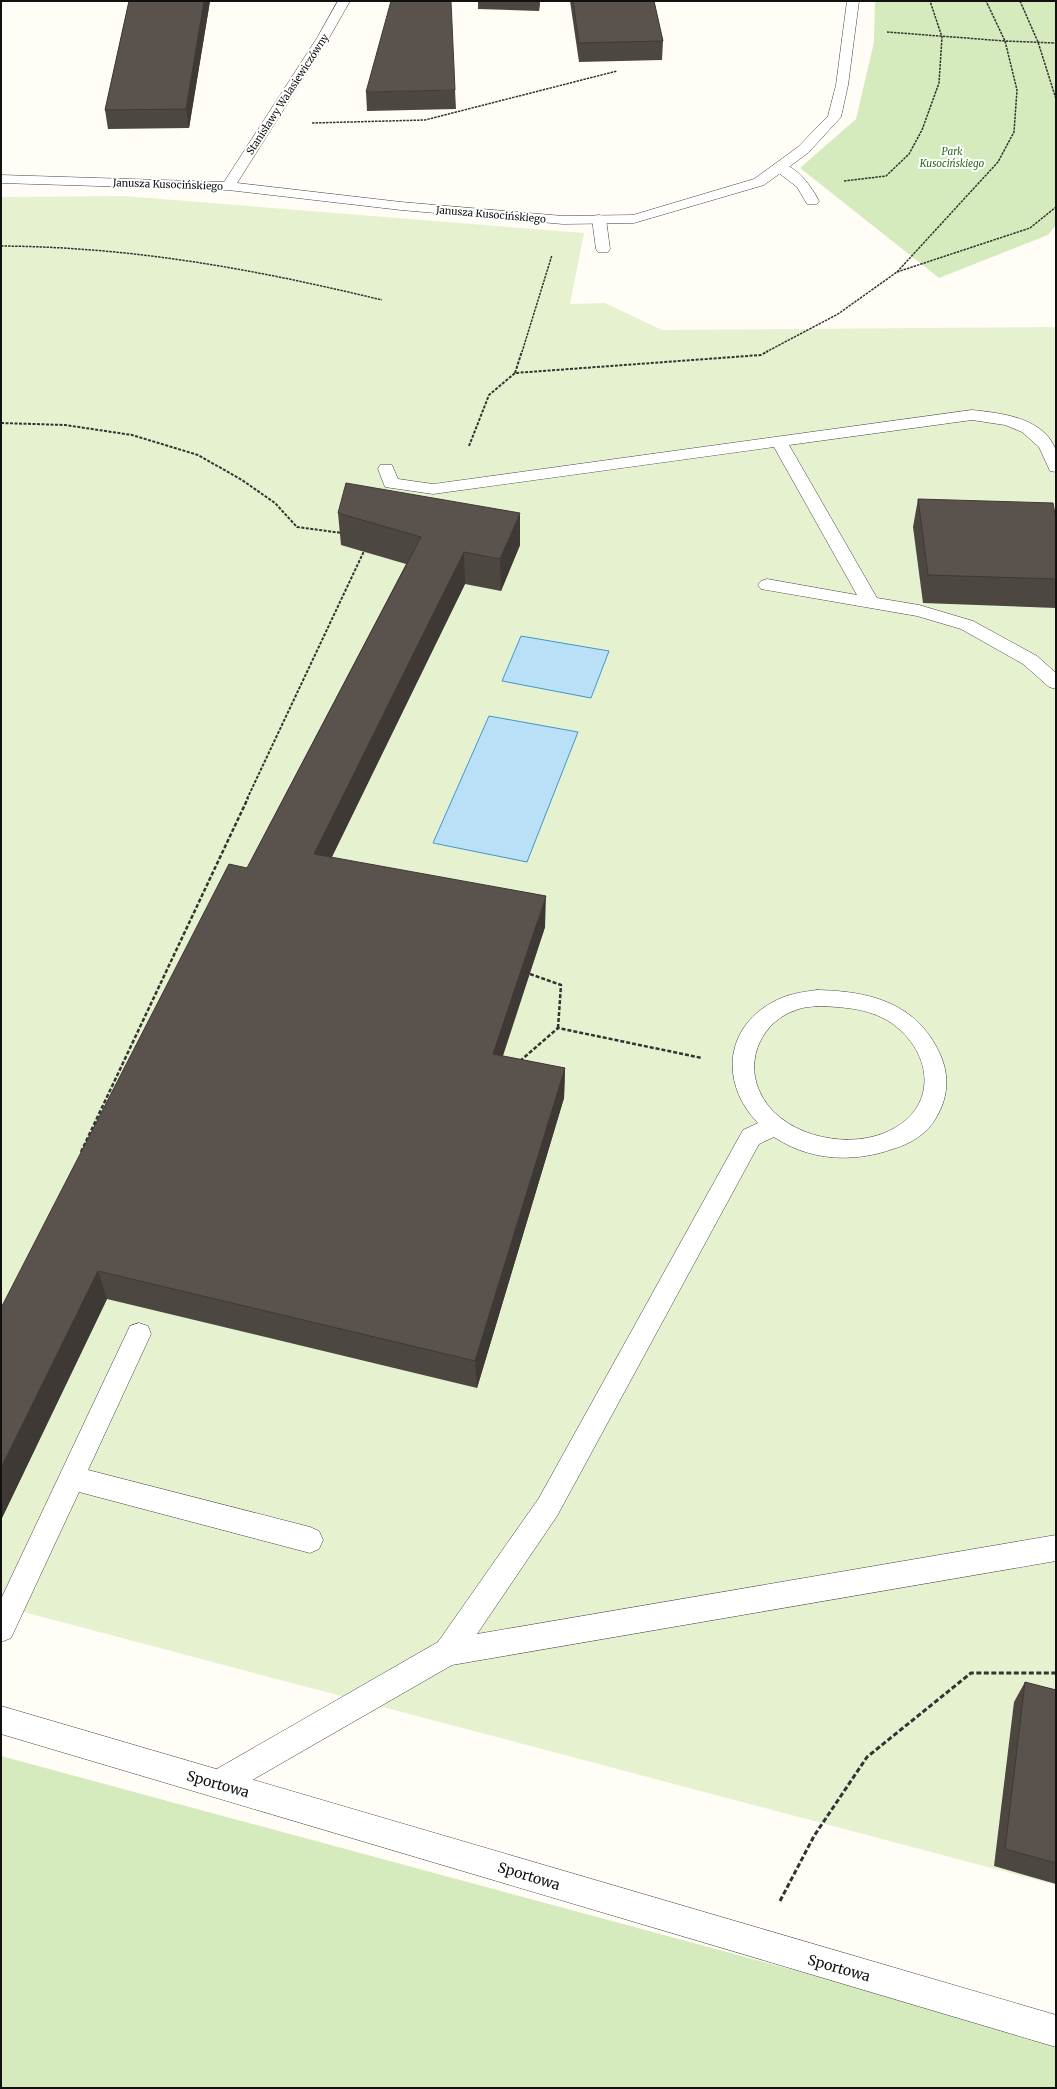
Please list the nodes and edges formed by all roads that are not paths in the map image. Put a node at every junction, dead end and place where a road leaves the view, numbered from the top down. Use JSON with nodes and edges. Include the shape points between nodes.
{"nodes":[{"id":1,"x":344,"y":1,"type":"edge"},
{"id":2,"x":852,"y":1,"type":"edge"},
{"id":3,"x":780,"y":167,"type":"junction"},
{"id":4,"x":1,"y":179,"type":"edge"},
{"id":5,"x":228,"y":186,"type":"junction"},
{"id":6,"x":812,"y":200,"type":"dead end"},
{"id":7,"x":599,"y":220,"type":"junction"},
{"id":8,"x":603,"y":249,"type":"dead end"},
{"id":9,"x":779,"y":442,"type":"junction"},
{"id":10,"x":1056,"y":467,"type":"edge"},
{"id":11,"x":386,"y":469,"type":"dead end"},
{"id":12,"x":767,"y":585,"type":"dead end"},
{"id":13,"x":870,"y":602,"type":"junction"},
{"id":14,"x":1056,"y":683,"type":"edge"},
{"id":15,"x":775,"y":1126,"type":"junction"},
{"id":16,"x":139,"y":1334,"type":"dead end"},
{"id":17,"x":72,"y":1478,"type":"junction"},
{"id":18,"x":310,"y":1540,"type":"dead end"},
{"id":19,"x":1056,"y":1548,"type":"edge"},
{"id":20,"x":1,"y":1629,"type":"edge"},
{"id":21,"x":448,"y":1652,"type":"junction"},
{"id":22,"x":1,"y":1720,"type":"edge"},
{"id":23,"x":218,"y":1784,"type":"junction"},
{"id":24,"x":1056,"y":2032,"type":"edge"}],
"edges":[{"from":1,"to":5,"type":"street","name":"Stanisławy Walasiewiczówny"},
{"from":2,"to":3,"type":"street","name":"Janusza Kusocińskiego","via":[[842,85],[834,117],[803,150]]},
{"from":3,"to":6,"type":"street","via":[[803,185]]},
{"from":3,"to":7,"type":"street","name":"Janusza Kusocińskiego","via":[[759,182],[696,202],[634,219]]},
{"from":4,"to":5,"type":"street","name":"Janusza Kusocińskiego"},
{"from":5,"to":7,"type":"street","name":"Janusza Kusocińskiego","via":[[401,206],[563,220]]},
{"from":7,"to":8,"type":"street"},
{"from":9,"to":10,"type":"street","via":[[972,415],[1006,418],[1026,427],[1044,442]]},
{"from":9,"to":11,"type":"street","via":[[433,489],[391,483]]},
{"from":9,"to":13,"type":"street"},
{"from":12,"to":13,"type":"street"},
{"from":13,"to":14,"type":"street","via":[[919,610],[967,625],[1030,660]]},
{"from":15,"to":15,"type":"street","via":[[799,1140],[826,1148],[854,1150],[882,1145],[905,1135],[923,1119],[934,1100],[937,1078],[931,1055],[918,1034],[898,1017],[866,1003],[845,998],[817,998],[793,1002],[771,1013],[755,1028],[745,1046],[741,1067],[745,1088],[757,1108]]},
{"from":15,"to":21,"type":"street","via":[[751,1137],[548,1507]]},
{"from":16,"to":17,"type":"street"},
{"from":17,"to":18,"type":"street"},
{"from":17,"to":20,"type":"street"},
{"from":19,"to":21,"type":"street"},
{"from":21,"to":23,"type":"street"},
{"from":22,"to":23,"type":"street","name":"Sportowa"},
{"from":23,"to":24,"type":"street","name":"Sportowa"}]}
